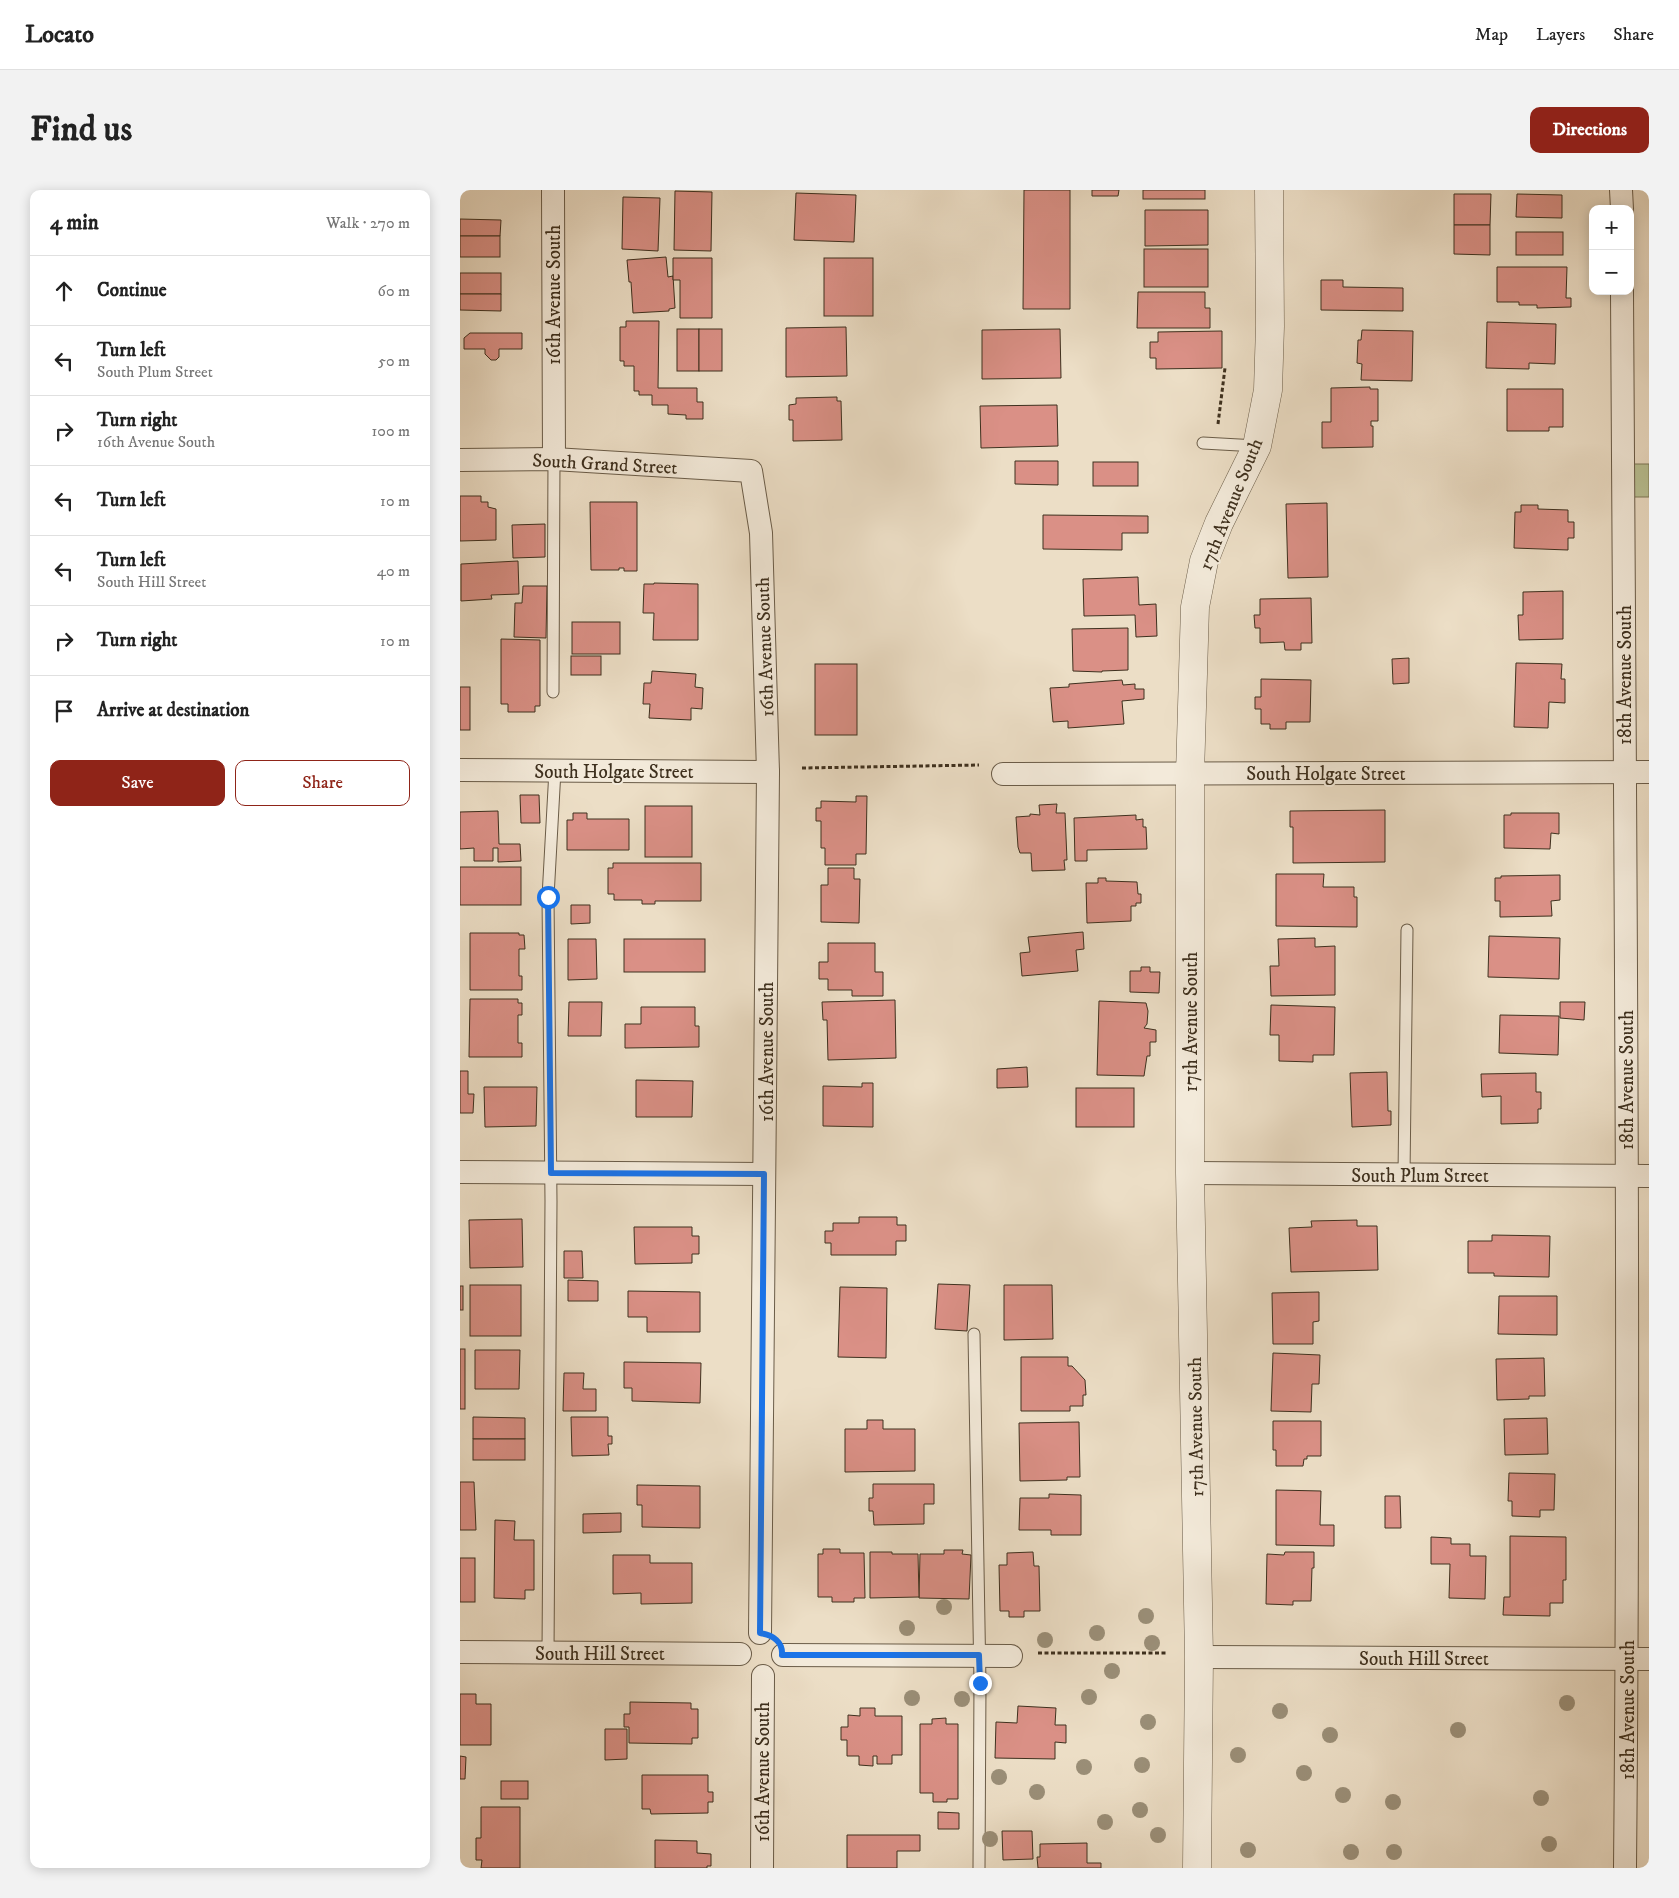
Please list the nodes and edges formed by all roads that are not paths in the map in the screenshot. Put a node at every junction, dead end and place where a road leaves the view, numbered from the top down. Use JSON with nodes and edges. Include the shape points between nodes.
{"nodes":[{"id":1,"x":553,"y":190,"type":"edge"},
{"id":2,"x":1269,"y":190,"type":"edge"},
{"id":3,"x":1621,"y":190,"type":"edge"},
{"id":4,"x":1622,"y":205,"type":"edge"},
{"id":5,"x":1622,"y":295,"type":"edge"},
{"id":6,"x":1203,"y":443,"type":"dead end"},
{"id":7,"x":1257,"y":446,"type":"junction"},
{"id":8,"x":554,"y":459,"type":"junction"},
{"id":9,"x":460,"y":460,"type":"edge"},
{"id":10,"x":751,"y":471,"type":"joint"},
{"id":11,"x":553,"y":692,"type":"dead end"},
{"id":12,"x":460,"y":770,"type":"edge"},
{"id":13,"x":555,"y":770,"type":"junction"},
{"id":14,"x":1625,"y":771,"type":"junction"},
{"id":15,"x":768,"y":772,"type":"junction"},
{"id":16,"x":1649,"y":772,"type":"edge"},
{"id":17,"x":1003,"y":774,"type":"dead end"},
{"id":18,"x":1190,"y":774,"type":"junction"},
{"id":19,"x":1407,"y":930,"type":"dead end"},
{"id":20,"x":460,"y":1172,"type":"edge"},
{"id":21,"x":551,"y":1173,"type":"junction"},
{"id":22,"x":1190,"y":1173,"type":"junction"},
{"id":23,"x":764,"y":1174,"type":"junction"},
{"id":24,"x":1404,"y":1175,"type":"junction"},
{"id":25,"x":1626,"y":1176,"type":"junction"},
{"id":26,"x":1649,"y":1176,"type":"edge"},
{"id":27,"x":974,"y":1334,"type":"dead end"},
{"id":28,"x":760,"y":1633,"type":"junction"},
{"id":29,"x":460,"y":1652,"type":"edge"},
{"id":30,"x":548,"y":1653,"type":"junction"},
{"id":31,"x":740,"y":1654,"type":"junction"},
{"id":32,"x":782,"y":1655,"type":"junction"},
{"id":33,"x":979,"y":1655,"type":"junction"},
{"id":34,"x":1011,"y":1656,"type":"dead end"},
{"id":35,"x":1199,"y":1657,"type":"junction"},
{"id":36,"x":1627,"y":1659,"type":"junction"},
{"id":37,"x":1649,"y":1659,"type":"edge"},
{"id":38,"x":763,"y":1676,"type":"junction"},
{"id":39,"x":762,"y":1868,"type":"edge"},
{"id":40,"x":979,"y":1868,"type":"edge"},
{"id":41,"x":1197,"y":1868,"type":"edge"},
{"id":42,"x":1625,"y":1868,"type":"edge"}],
"edges":[{"from":1,"to":8,"type":"street","name":"16th Avenue South"},
{"from":2,"to":7,"type":"street","name":"17th Avenue South","via":[[1268,390]]},
{"from":3,"to":4,"type":"street"},
{"from":5,"to":14,"type":"street","name":"18th Avenue South"},
{"from":6,"to":7,"type":"lane"},
{"from":7,"to":18,"type":"street","name":"17th Avenue South","via":[[1204,561],[1195,607]]},
{"from":8,"to":9,"type":"street","name":"South Grand Street"},
{"from":8,"to":10,"type":"street","name":"South Grand Street"},
{"from":8,"to":11,"type":"lane"},
{"from":10,"to":15,"type":"street","name":"16th Avenue South","via":[[761,533]]},
{"from":12,"to":13,"type":"street","name":"South Holgate Street"},
{"from":13,"to":15,"type":"street","name":"South Holgate Street"},
{"from":13,"to":21,"type":"lane","via":[[548,897]]},
{"from":14,"to":16,"type":"street","name":"South Holgate Street"},
{"from":14,"to":18,"type":"street","name":"South Holgate Street"},
{"from":14,"to":25,"type":"street","name":"18th Avenue South"},
{"from":15,"to":23,"type":"street","name":"16th Avenue South"},
{"from":17,"to":18,"type":"street","name":"South Holgate Street"},
{"from":18,"to":22,"type":"street","name":"17th Avenue South"},
{"from":19,"to":24,"type":"lane"},
{"from":20,"to":21,"type":"street"},
{"from":21,"to":23,"type":"street"},
{"from":21,"to":30,"type":"lane"},
{"from":22,"to":24,"type":"street","name":"South Plum Street"},
{"from":22,"to":35,"type":"street","name":"17th Avenue South"},
{"from":23,"to":28,"type":"street","name":"16th Avenue South"},
{"from":24,"to":25,"type":"street","name":"South Plum Street"},
{"from":25,"to":26,"type":"street","name":"South Plum Street"},
{"from":25,"to":36,"type":"street","name":"18th Avenue South"},
{"from":27,"to":33,"type":"lane"},
{"from":28,"to":31,"type":"street","via":[[743,1642]]},
{"from":28,"to":32,"type":"street","via":[[776,1639]]},
{"from":29,"to":30,"type":"street","name":"South Hill Street"},
{"from":30,"to":31,"type":"street","name":"South Hill Street"},
{"from":31,"to":38,"type":"street","via":[[744,1668],[756,1676]]},
{"from":32,"to":33,"type":"street"},
{"from":32,"to":38,"type":"street","via":[[775,1672]]},
{"from":33,"to":34,"type":"street"},
{"from":33,"to":40,"type":"lane"},
{"from":35,"to":36,"type":"street","name":"South Hill Street"},
{"from":35,"to":41,"type":"street","name":"17th Avenue South"},
{"from":36,"to":37,"type":"street","name":"South Hill Street"},
{"from":36,"to":42,"type":"street","name":"18th Avenue South"},
{"from":38,"to":39,"type":"street","name":"16th Avenue South"}]}
